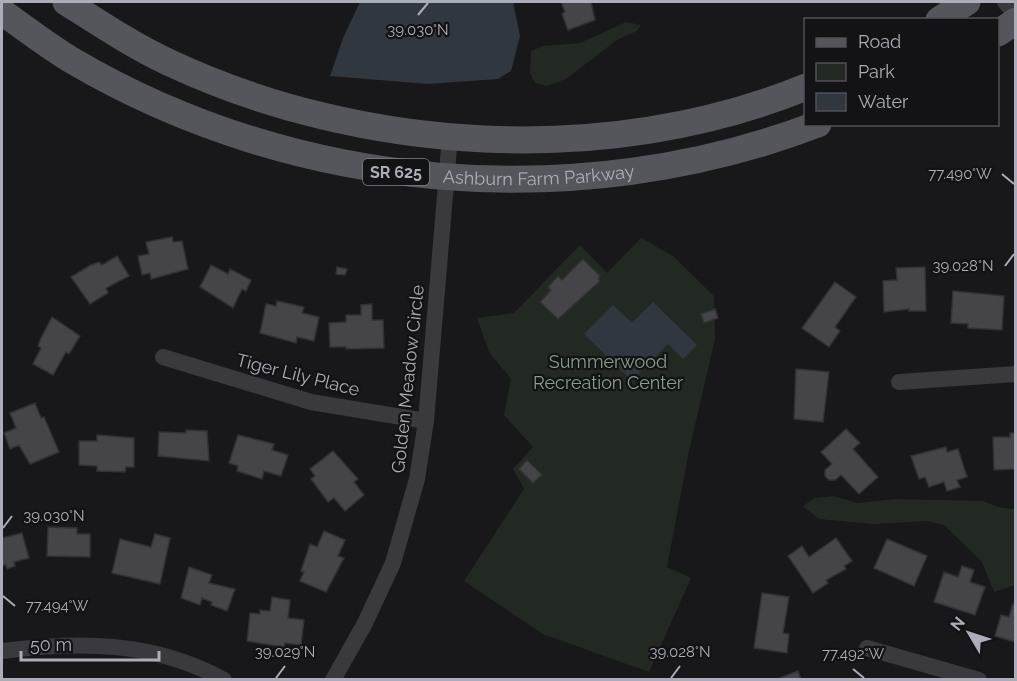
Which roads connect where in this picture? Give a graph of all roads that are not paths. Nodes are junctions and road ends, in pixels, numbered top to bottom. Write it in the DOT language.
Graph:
graph roads {
  1 [pos="66,2"];
  2 [pos="967,2"];
  3 [pos="1005,2"];
  4 [pos="2,12"];
  5 [pos="1016,15"];
  6 [pos="942,18"];
  7 [pos="1016,21"];
  8 [pos="999,32"];
  9 [pos="804,88"];
  10 [pos="812,126"];
  11 [pos="450,136"];
  12 [pos="447,178"];
  13 [pos="163,357"];
  14 [pos="1016,375"];
  15 [pos="899,382"];
  16 [pos="426,421"];
  17 [pos="867,648"];
  18 [pos="2,651"];
  19 [pos="224,680"];
  20 [pos="333,680"];
  21 [pos="979,680"];
  1 -- 11 [label="main road, Ashburn Farm Parkway / SR 625"];
  2 -- 6 [label="main road"];
  3 -- 5 [label="street"];
  4 -- 12 [label="main road, Ashburn Farm Parkway / SR 625"];
  7 -- 8 [label="main road"];
  9 -- 11 [label="main road, Ashburn Farm Parkway / SR 625"];
  10 -- 12 [label="main road, Ashburn Farm Parkway / SR 625"];
  11 -- 12 [label="street, Golden Meadow Circle"];
  12 -- 16 [label="street, Golden Meadow Circle"];
  13 -- 16 [label="street, Tiger Lily Place"];
  14 -- 15 [label="street"];
  16 -- 20 [label="street, Golden Meadow Circle"];
  17 -- 21 [label="street"];
  18 -- 19 [label="street"];
}
